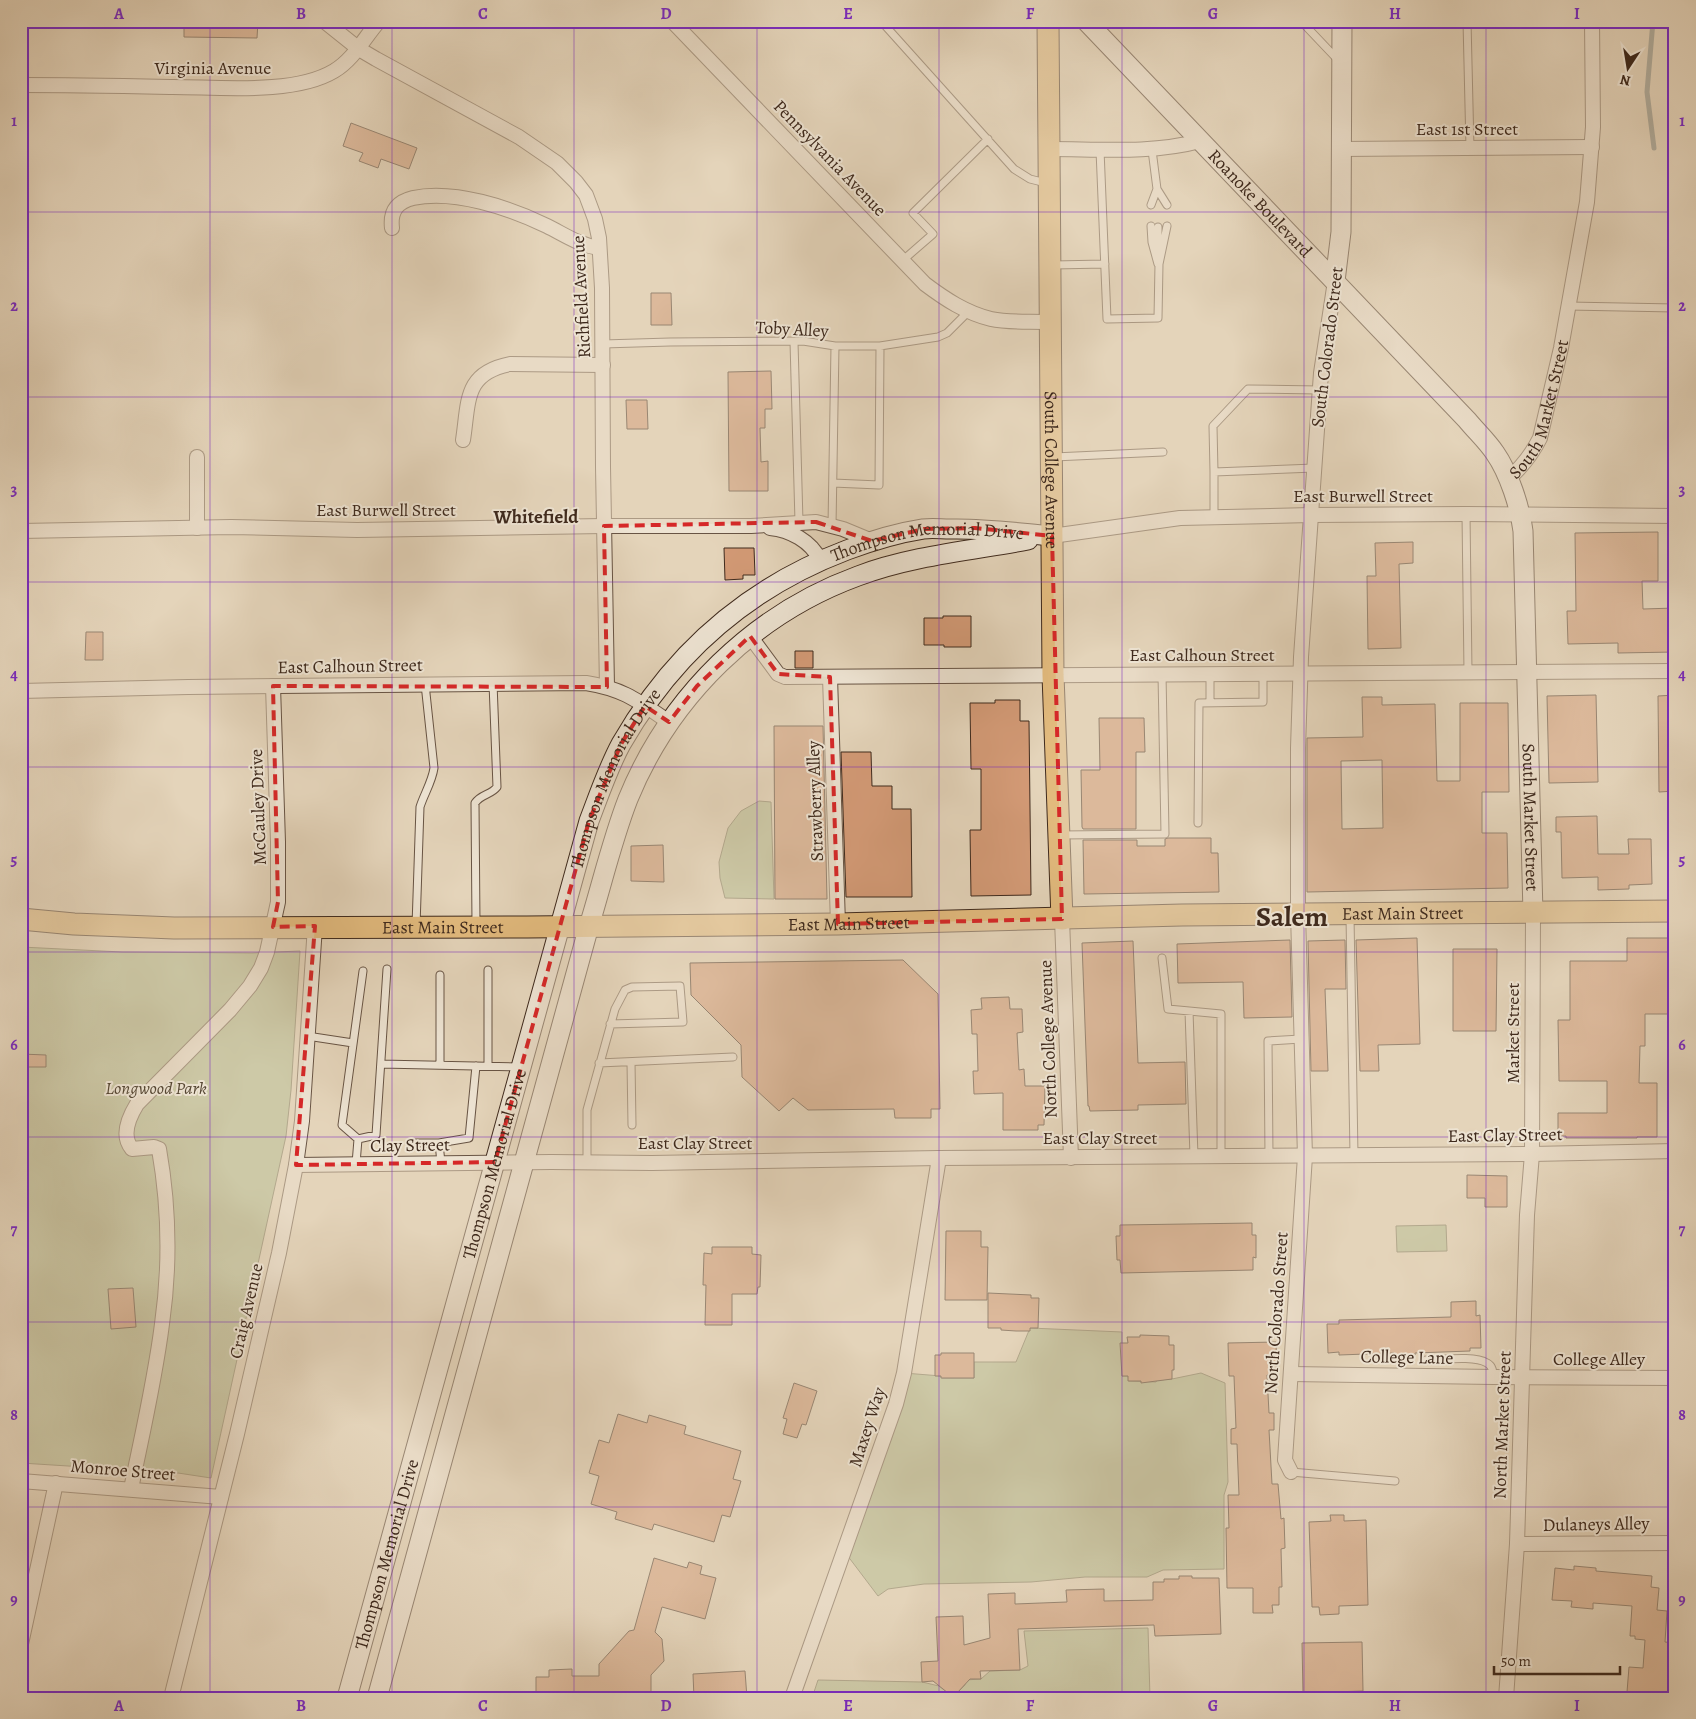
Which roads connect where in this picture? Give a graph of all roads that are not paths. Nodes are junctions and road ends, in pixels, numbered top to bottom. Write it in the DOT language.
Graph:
graph roads {
  1 [pos="324,21"];
  2 [pos="379,21"];
  3 [pos="672,21"];
  4 [pos="881,21"];
  5 [pos="1048,21"];
  6 [pos="1086,21"];
  7 [pos="1301,21"];
  8 [pos="1342,21"];
  9 [pos="1467,21"];
  10 [pos="1592,21"];
  11 [pos="359,49"];
  12 [pos="1342,64"];
  13 [pos="21,85"];
  14 [pos="988,139"];
  15 [pos="1200,141"];
  16 [pos="1592,147"];
  17 [pos="1470,148"];
  18 [pos="1049,149"];
  19 [pos="1100,149"];
  20 [pos="1341,149"];
  21 [pos="1152,150"];
  22 [pos="1049,184"];
  23 [pos="1157,189"];
  24 [pos="1154,205"];
  25 [pos="1167,205"];
  26 [pos="1154,226"];
  27 [pos="1167,226"];
  28 [pos="392,228"];
  29 [pos="599,248"];
  30 [pos="902,261"];
  31 [pos="1105,264"];
  32 [pos="1158,264"];
  33 [pos="1049,265"];
  34 [pos="1335,281"];
  35 [pos="1568,306"];
  36 [pos="1675,308"];
  37 [pos="968,311"];
  38 [pos="1049,322"];
  39 [pos="794,342"];
  40 [pos="603,344"];
  41 [pos="835,346"];
  42 [pos="880,346"];
  43 [pos="603,365"];
  44 [pos="1320,390"];
  45 [pos="463,440"];
  46 [pos="1163,452"];
  47 [pos="1051,457"];
  48 [pos="197,458"];
  49 [pos="1314,468"];
  50 [pos="1214,472"];
  51 [pos="1508,479"];
  52 [pos="833,483"];
  53 [pos="1466,514"];
  54 [pos="1521,514"];
  55 [pos="1311,515"];
  56 [pos="1675,516"];
  57 [pos="1214,518"];
  58 [pos="799,522"];
  59 [pos="604,526"];
  60 [pos="751,526"];
  61 [pos="832,526"];
  62 [pos="197,528"];
  63 [pos="21,531"];
  64 [pos="1052,536"];
  65 [pos="872,541"];
  66 [pos="820,560"];
  67 [pos="750,636"];
  68 [pos="1675,670"];
  69 [pos="1527,671"];
  70 [pos="1468,672"];
  71 [pos="1301,673"];
  72 [pos="1162,674"];
  73 [pos="1263,674"];
  74 [pos="1053,675"];
  75 [pos="1210,675"];
  76 [pos="830,677"];
  77 [pos="493,683"];
  78 [pos="425,684"];
  79 [pos="273,686"];
  80 [pos="607,687"];
  81 [pos="21,691"];
  82 [pos="1210,703"];
  83 [pos="646,706"];
  84 [pos="669,722"];
  85 [pos="1198,823"];
  86 [pos="1059,835"];
  87 [pos="1675,912"];
  88 [pos="1533,913"];
  89 [pos="1298,914"];
  90 [pos="1350,914"];
  91 [pos="21,919"];
  92 [pos="1062,919"];
  93 [pos="838,924"];
  94 [pos="273,926"];
  95 [pos="315,926"];
  96 [pos="560,926"];
  97 [pos="589,926"];
  98 [pos="416,927"];
  99 [pos="476,927"];
  100 [pos="1162,958"];
  101 [pos="387,969"];
  102 [pos="488,970"];
  103 [pos="363,971"];
  104 [pos="440,975"];
  105 [pos="1189,1011"];
  106 [pos="610,1024"];
  107 [pos="307,1036"];
  108 [pos="1301,1039"];
  109 [pos="353,1043"];
  110 [pos="733,1057"];
  111 [pos="631,1062"];
  112 [pos="599,1063"];
  113 [pos="380,1064"];
  114 [pos="440,1065"];
  115 [pos="476,1066"];
  116 [pos="488,1066"];
  117 [pos="521,1067"];
  118 [pos="632,1125"];
  119 [pos="358,1139"];
  120 [pos="411,1143"];
  121 [pos="439,1143"];
  122 [pos="1675,1152"];
  123 [pos="1532,1154"];
  124 [pos="1354,1155"];
  125 [pos="1194,1156"];
  126 [pos="1222,1156"];
  127 [pos="1269,1156"];
  128 [pos="1305,1156"];
  129 [pos="939,1158"];
  130 [pos="1072,1158"];
  131 [pos="495,1162"];
  132 [pos="525,1162"];
  133 [pos="587,1162"];
  134 [pos="441,1163"];
  135 [pos="356,1164"];
  136 [pos="296,1165"];
  137 [pos="1426,1360"];
  138 [pos="1291,1374"];
  139 [pos="1493,1378"];
  140 [pos="1523,1378"];
  141 [pos="1675,1378"];
  142 [pos="1291,1472"];
  143 [pos="21,1481"];
  144 [pos="1396,1481"];
  145 [pos="56,1483"];
  146 [pos="131,1489"];
  147 [pos="221,1497"];
  148 [pos="1675,1543"];
  149 [pos="1517,1544"];
  150 [pos="21,1644"];
  151 [pos="171,1698"];
  152 [pos="347,1698"];
  153 [pos="377,1698"];
  154 [pos="792,1698"];
  155 [pos="1506,1698"];
  1 -- 11 [label="street, Richfield Avenue"];
  2 -- 11 [label="street, Virginia Avenue"];
  3 -- 30 [label="street, Pennsylvania Avenue"];
  4 -- 14 [label="lane"];
  5 -- 18 [label="main road, South College Avenue"];
  6 -- 15 [label="main road, Roanoke Boulevard"];
  7 -- 12 [label="lane"];
  8 -- 12 [label="main road, South Colorado Street"];
  9 -- 17 [label="lane"];
  10 -- 16 [label="street, South Market Street"];
  11 -- 13 [label="street, Virginia Avenue"];
  11 -- 29 [label="street, Richfield Avenue"];
  12 -- 20 [label="main road, South Colorado Street"];
  14 -- 22 [label="lane"];
  14 -- 30 [label="lane"];
  15 -- 21 [label="street"];
  15 -- 34 [label="main road, Roanoke Boulevard"];
  16 -- 17 [label="street, East 1st Street"];
  16 -- 35 [label="street, South Market Street"];
  17 -- 20 [label="street, East 1st Street"];
  18 -- 19 [label="street"];
  18 -- 22 [label="main road, South College Avenue"];
  19 -- 21 [label="street"];
  19 -- 31 [label="lane"];
  20 -- 34 [label="main road, South Colorado Street"];
  21 -- 23 [label="lane"];
  22 -- 33 [label="main road, South College Avenue"];
  23 -- 24 [label="lane"];
  23 -- 25 [label="lane"];
  26 -- 32 [label="lane"];
  27 -- 32 [label="lane"];
  28 -- 29 [label="street"];
  29 -- 40 [label="street, Richfield Avenue"];
  30 -- 37 [label="street, Pennsylvania Avenue"];
  31 -- 32 [label="lane"];
  31 -- 33 [label="lane"];
  33 -- 38 [label="main road, South College Avenue"];
  34 -- 44 [label="street, South Colorado Street"];
  34 -- 51 [label="main road, Roanoke Boulevard"];
  35 -- 36 [label="lane"];
  35 -- 51 [label="street, South Market Street"];
  37 -- 38 [label="street, Pennsylvania Avenue"];
  37 -- 42 [label="lane, Toby Alley"];
  38 -- 47 [label="main road, South College Avenue"];
  39 -- 40 [label="lane, Toby Alley"];
  39 -- 41 [label="lane, Toby Alley"];
  39 -- 58 [label="lane"];
  40 -- 43 [label="street, Richfield Avenue"];
  41 -- 42 [label="lane, Toby Alley"];
  41 -- 52 [label="lane"];
  42 -- 52 [label="lane"];
  43 -- 45 [label="street"];
  43 -- 59 [label="street, Richfield Avenue"];
  44 -- 49 [label="street, South Colorado Street"];
  44 -- 50 [label="lane"];
  46 -- 47 [label="lane"];
  47 -- 64 [label="main road, South College Avenue"];
  48 -- 62 [label="street"];
  49 -- 50 [label="lane"];
  49 -- 55 [label="street, South Colorado Street"];
  50 -- 57 [label="lane"];
  51 -- 54 [label="main road, South Market Street"];
  52 -- 61 [label="lane"];
  53 -- 54 [label="street, East Burwell Street"];
  53 -- 55 [label="street, East Burwell Street"];
  53 -- 70 [label="lane"];
  54 -- 56 [label="street, East Burwell Street"];
  54 -- 69 [label="main road, South Market Street"];
  55 -- 57 [label="street, East Burwell Street"];
  55 -- 71 [label="street, South Colorado Street"];
  57 -- 64 [label="street, East Burwell Street"];
  58 -- 60 [label="street, East Burwell Street"];
  58 -- 61 [label="street, East Burwell Street"];
  59 -- 60 [label="street, East Burwell Street"];
  59 -- 62 [label="street, East Burwell Street"];
  59 -- 80 [label="street, Richfield Avenue"];
  60 -- 66 [label="street, East Burwell Street"];
  61 -- 65 [label="street, East Burwell Street"];
  62 -- 63 [label="street, East Burwell Street"];
  64 -- 65 [label="main road, Thompson Memorial Drive"];
  64 -- 67 [label="main road, Thompson Memorial Drive"];
  64 -- 74 [label="main road, South College Avenue"];
  65 -- 66 [label="main road, Thompson Memorial Drive"];
  66 -- 83 [label="main road, Thompson Memorial Drive"];
  67 -- 76 [label="street, East Calhoun Street"];
  67 -- 84 [label="main road, Thompson Memorial Drive"];
  68 -- 69 [label="street, East Calhoun Street"];
  69 -- 70 [label="street, East Calhoun Street"];
  69 -- 88 [label="main road, South Market Street"];
  70 -- 71 [label="street, East Calhoun Street"];
  71 -- 73 [label="street, East Calhoun Street"];
  71 -- 89 [label="street, South Colorado Street"];
  72 -- 74 [label="street, East Calhoun Street"];
  72 -- 75 [label="street, East Calhoun Street"];
  72 -- 86 [label="lane"];
  73 -- 75 [label="street, East Calhoun Street"];
  73 -- 82 [label="lane"];
  74 -- 76 [label="street, East Calhoun Street"];
  74 -- 86 [label="main road, South College Avenue"];
  75 -- 82 [label="lane"];
  76 -- 93 [label="street, Strawberry Alley"];
  77 -- 78 [label="street, East Calhoun Street"];
  77 -- 80 [label="street, East Calhoun Street"];
  77 -- 99 [label="lane"];
  78 -- 79 [label="street, East Calhoun Street"];
  78 -- 98 [label="lane"];
  79 -- 81 [label="street, East Calhoun Street"];
  79 -- 94 [label="street, McCauley Drive"];
  80 -- 83 [label="street, East Calhoun Street"];
  82 -- 85 [label="lane"];
  83 -- 84 [label="street, East Calhoun Street"];
  83 -- 96 [label="main road, Thompson Memorial Drive"];
  84 -- 97 [label="main road, Thompson Memorial Drive"];
  86 -- 92 [label="main road, South College Avenue"];
  87 -- 88 [label="main road, East Main Street"];
  88 -- 90 [label="main road, East Main Street"];
  88 -- 123 [label="street, Market Street"];
  89 -- 90 [label="main road, East Main Street"];
  89 -- 92 [label="main road, East Main Street"];
  89 -- 108 [label="street, North Colorado Street"];
  90 -- 124 [label="lane"];
  91 -- 94 [label="main road, East Main Street"];
  92 -- 93 [label="main road, East Main Street"];
  92 -- 130 [label="street, North College Avenue"];
  93 -- 97 [label="main road, East Main Street"];
  94 -- 95 [label="main road, East Main Street"];
  94 -- 146 [label="street, McCauley Drive"];
  95 -- 98 [label="main road, East Main Street"];
  95 -- 107 [label="street, Craig Avenue"];
  96 -- 97 [label="main road, East Main Street"];
  96 -- 99 [label="main road, East Main Street"];
  96 -- 117 [label="main road, Thompson Memorial Drive"];
  97 -- 132 [label="main road, Thompson Memorial Drive"];
  98 -- 99 [label="main road, East Main Street"];
  100 -- 105 [label="lane"];
  101 -- 113 [label="lane"];
  102 -- 116 [label="lane"];
  103 -- 109 [label="lane"];
  104 -- 114 [label="lane"];
  105 -- 125 [label="lane"];
  105 -- 126 [label="lane"];
  106 -- 106 [label="lane"];
  106 -- 112 [label="lane"];
  107 -- 109 [label="lane"];
  107 -- 136 [label="street, Craig Avenue"];
  108 -- 127 [label="lane"];
  108 -- 128 [label="street, North Colorado Street"];
  109 -- 119 [label="lane"];
  110 -- 111 [label="lane"];
  111 -- 112 [label="lane"];
  111 -- 118 [label="lane"];
  112 -- 133 [label="lane"];
  113 -- 114 [label="lane"];
  113 -- 119 [label="lane"];
  114 -- 115 [label="lane"];
  115 -- 116 [label="lane"];
  115 -- 121 [label="lane"];
  116 -- 117 [label="lane"];
  117 -- 131 [label="main road, Thompson Memorial Drive"];
  119 -- 135 [label="lane"];
  120 -- 121 [label="lane"];
  121 -- 134 [label="lane"];
  122 -- 123 [label="street, East Clay Street"];
  123 -- 124 [label="street, East Clay Street"];
  123 -- 140 [label="street, North Market Street"];
  124 -- 128 [label="street, East Clay Street"];
  125 -- 126 [label="street, East Clay Street"];
  125 -- 130 [label="street, East Clay Street"];
  126 -- 127 [label="street, East Clay Street"];
  127 -- 128 [label="street, East Clay Street"];
  128 -- 138 [label="street, North Colorado Street"];
  129 -- 130 [label="street, East Clay Street"];
  129 -- 133 [label="street, East Clay Street"];
  129 -- 154 [label="street, Maxey Way"];
  131 -- 132 [label="street, Clay Street"];
  131 -- 134 [label="street, Clay Street"];
  131 -- 152 [label="main road, Thompson Memorial Drive"];
  132 -- 133 [label="street, East Clay Street"];
  132 -- 153 [label="main road, Thompson Memorial Drive"];
  134 -- 135 [label="street, Clay Street"];
  135 -- 136 [label="street, Clay Street"];
  136 -- 147 [label="street, Craig Avenue"];
  137 -- 139 [label="lane"];
  138 -- 139 [label="street, College Lane"];
  138 -- 142 [label="street, North Colorado Street"];
  139 -- 140 [label="street, College Lane"];
  140 -- 141 [label="street, College Alley"];
  140 -- 149 [label="street, North Market Street"];
  142 -- 144 [label="lane"];
  143 -- 145 [label="street, Monroe Street"];
  145 -- 146 [label="street, Monroe Street"];
  145 -- 150 [label="street"];
  146 -- 147 [label="street, Monroe Street"];
  147 -- 151 [label="street, Craig Avenue"];
  148 -- 149 [label="street, Dulaneys Alley"];
  149 -- 155 [label="street, North Market Street"];
}
